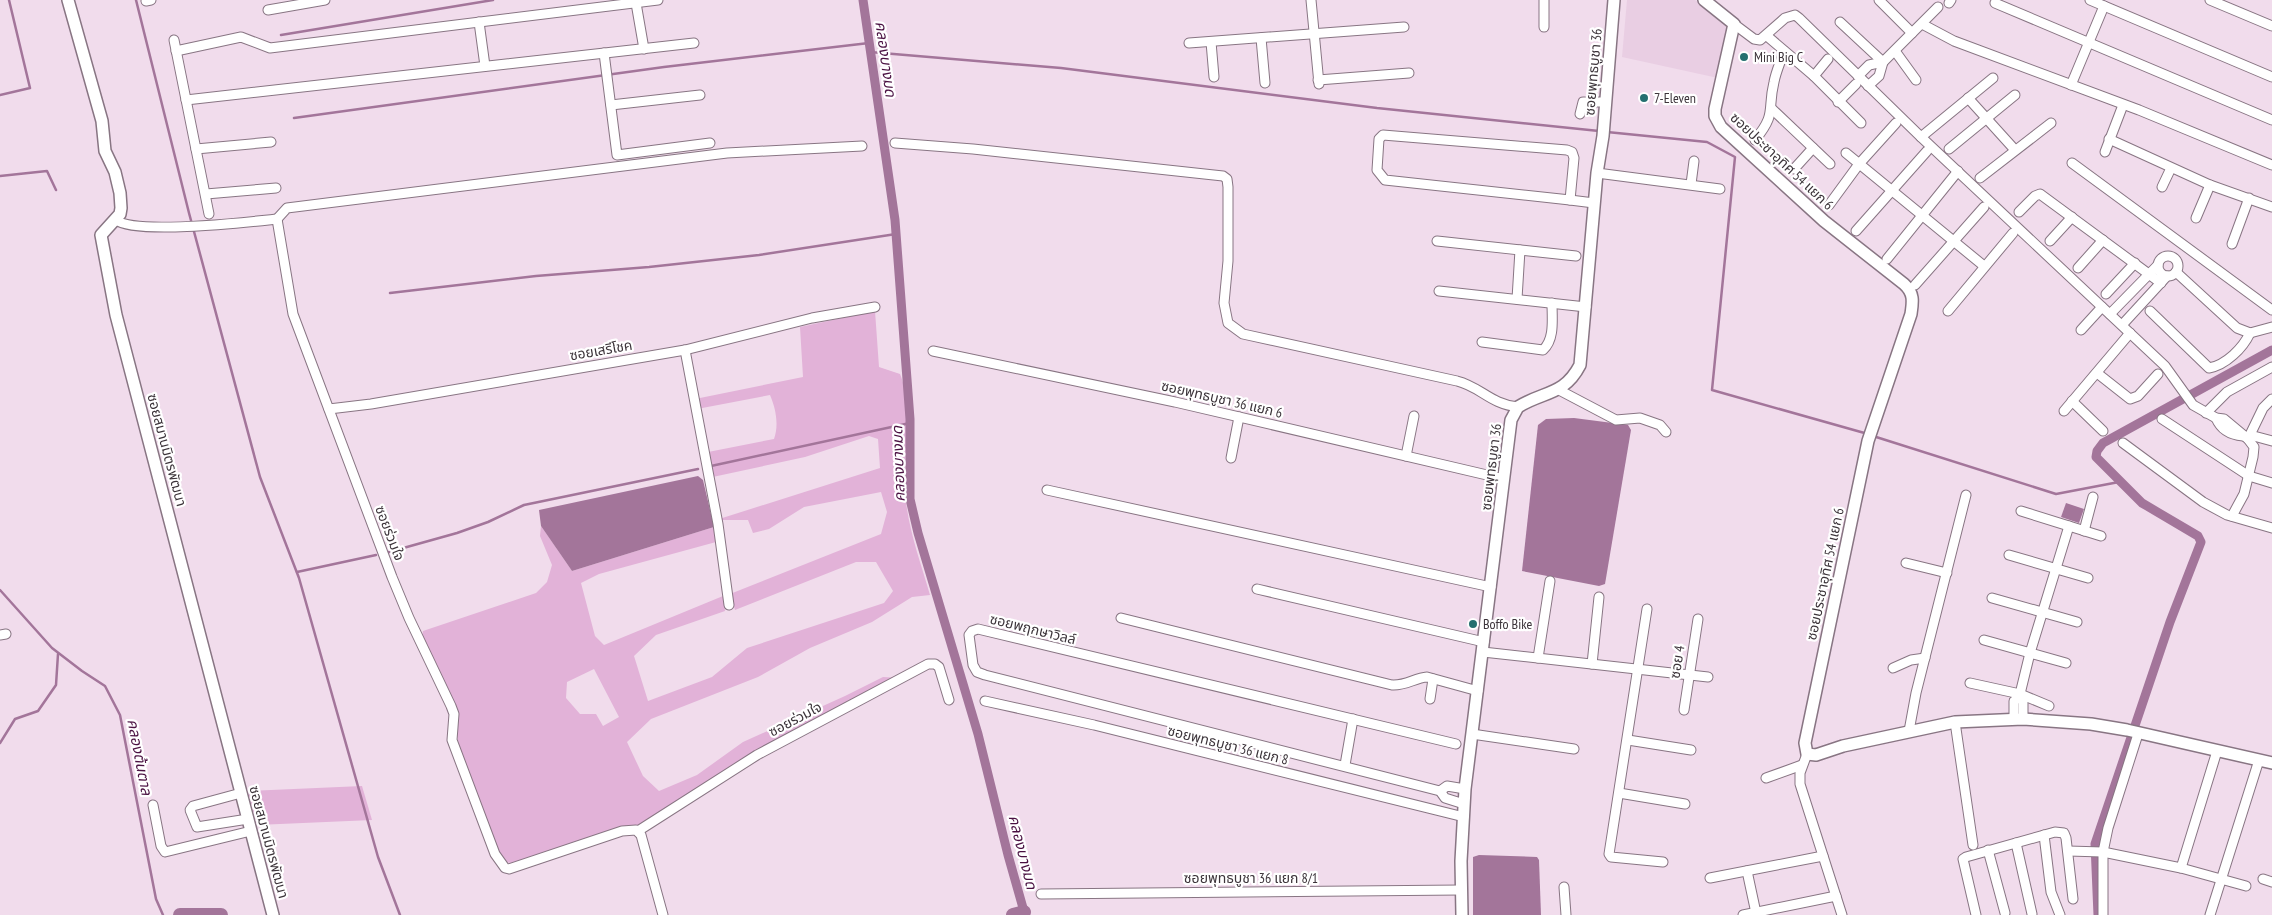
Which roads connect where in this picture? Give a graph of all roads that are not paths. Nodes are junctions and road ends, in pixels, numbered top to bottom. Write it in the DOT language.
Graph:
graph roads {
  1 [pos="68,0"];
  2 [pos="326,0"];
  3 [pos="658,0"];
  4 [pos="1311,0"];
  5 [pos="1544,0"];
  6 [pos="1614,0"];
  7 [pos="1704,0"];
  8 [pos="2090,0"];
  9 [pos="2210,0"];
  10 [pos="1885,2"];
  11 [pos="636,3"];
  12 [pos="1995,3"];
  13 [pos="2104,6"];
  14 [pos="1938,7"];
  15 [pos="268,10"];
  16 [pos="479,22"];
  17 [pos="1840,22"];
  18 [pos="1734,24"];
  19 [pos="1922,24"];
  20 [pos="2272,26"];
  21 [pos="1404,27"];
  22 [pos="1544,27"];
  23 [pos="1912,33"];
  24 [pos="1314,34"];
  25 [pos="1767,36"];
  26 [pos="1261,38"];
  27 [pos="174,40"];
  28 [pos="1211,42"];
  29 [pos="694,43"];
  30 [pos="1189,43"];
  31 [pos="2088,43"];
  32 [pos="644,49"];
  33 [pos="176,51"];
  34 [pos="1784,51"];
  35 [pos="1895,51"];
  36 [pos="604,53"];
  37 [pos="1828,59"];
  38 [pos="1883,62"];
  39 [pos="485,66"];
  40 [pos="1408,73"];
  41 [pos="1814,76"];
  42 [pos="2272,76"];
  43 [pos="1214,77"];
  44 [pos="1993,78"];
  45 [pos="1857,80"];
  46 [pos="1916,80"];
  47 [pos="1265,82"];
  48 [pos="2070,85"];
  49 [pos="1868,86"];
  50 [pos="700,94"];
  51 [pos="2015,95"];
  52 [pos="1968,98"];
  53 [pos="186,100"];
  54 [pos="1604,102"];
  55 [pos="1838,102"];
  56 [pos="611,105"];
  57 [pos="2123,105"];
  58 [pos="1772,109"];
  59 [pos="1580,114"];
  60 [pos="1987,117"];
  61 [pos="2272,120"];
  62 [pos="1861,123"];
  63 [pos="1896,123"];
  64 [pos="2051,123"];
  65 [pos="1921,137"];
  66 [pos="1755,140"];
  67 [pos="2109,140"];
  68 [pos="271,142"];
  69 [pos="710,143"];
  70 [pos="895,143"];
  71 [pos="862,146"];
  72 [pos="1813,148"];
  73 [pos="196,149"];
  74 [pos="1949,149"];
  75 [pos="2015,150"];
  76 [pos="1927,151"];
  77 [pos="1846,152"];
  78 [pos="2105,152"];
  79 [pos="1694,161"];
  80 [pos="2072,163"];
  81 [pos="1830,164"];
  82 [pos="1859,164"];
  83 [pos="2272,165"];
  84 [pos="2171,168"];
  85 [pos="1794,169"];
  86 [pos="1958,171"];
  87 [pos="1597,173"];
  88 [pos="1980,178"];
  89 [pos="1691,184"];
  90 [pos="2210,185"];
  91 [pos="276,188"];
  92 [pos="1720,188"];
  93 [pos="2162,188"];
  94 [pos="1891,190"];
  95 [pos="206,194"];
  96 [pos="2249,198"];
  97 [pos="1570,200"];
  98 [pos="1594,203"];
  99 [pos="1829,204"];
  100 [pos="2272,206"];
  101 [pos="1984,207"];
  102 [pos="2019,212"];
  103 [pos="1922,215"];
  104 [pos="2072,217"];
  105 [pos="2196,218"];
  106 [pos="209,219"];
  107 [pos="277,219"];
  108 [pos="116,220"];
  109 [pos="1856,231"];
  110 [pos="2013,233"];
  111 [pos="2103,240"];
  112 [pos="1437,241"];
  113 [pos="1953,241"];
  114 [pos="2050,241"];
  115 [pos="2182,243"];
  116 [pos="2232,244"];
  117 [pos="1520,250"];
  118 [pos="1576,256"];
  119 [pos="2171,256"];
  120 [pos="1887,259"];
  121 [pos="2134,263"];
  122 [pos="2158,265"];
  123 [pos="1984,266"];
  124 [pos="2078,268"];
  125 [pos="2148,274"];
  126 [pos="2168,277"];
  127 [pos="1915,285"];
  128 [pos="1439,290"];
  129 [pos="2106,294"];
  130 [pos="1517,299"];
  131 [pos="1552,303"];
  132 [pos="1586,306"];
  133 [pos="876,307"];
  134 [pos="2102,307"];
  135 [pos="2272,310"];
  136 [pos="1948,311"];
  137 [pos="2150,311"];
  138 [pos="2110,314"];
  139 [pos="2122,325"];
  140 [pos="2272,327"];
  141 [pos="2081,330"];
  142 [pos="2130,333"];
  143 [pos="2250,333"];
  144 [pos="1482,342"];
  145 [pos="684,350"];
  146 [pos="933,351"];
  147 [pos="2272,366"];
  148 [pos="2096,373"];
  149 [pos="2158,374"];
  150 [pos="1559,390"];
  151 [pos="2272,399"];
  152 [pos="2072,401"];
  153 [pos="1518,407"];
  154 [pos="329,408"];
  155 [pos="2064,411"];
  156 [pos="2206,413"];
  157 [pos="1414,416"];
  158 [pos="1239,417"];
  159 [pos="2162,419"];
  160 [pos="2103,431"];
  161 [pos="1666,432"];
  162 [pos="2247,436"];
  163 [pos="2272,441"];
  164 [pos="2123,443"];
  165 [pos="1406,456"];
  166 [pos="1231,458"];
  167 [pos="2249,476"];
  168 [pos="1504,479"];
  169 [pos="2272,483"];
  170 [pos="1047,490"];
  171 [pos="1966,495"];
  172 [pos="2093,498"];
  173 [pos="2021,511"];
  174 [pos="2232,516"];
  175 [pos="2069,526"];
  176 [pos="2272,528"];
  177 [pos="2084,530"];
  178 [pos="2101,536"];
  179 [pos="2009,556"];
  180 [pos="1906,563"];
  181 [pos="2055,569"];
  182 [pos="1947,573"];
  183 [pos="2088,578"];
  184 [pos="1550,581"];
  185 [pos="1491,587"];
  186 [pos="1257,589"];
  187 [pos="1598,597"];
  188 [pos="1992,598"];
  189 [pos="729,605"];
  190 [pos="1647,609"];
  191 [pos="2042,612"];
  192 [pos="1121,618"];
  193 [pos="1698,619"];
  194 [pos="2077,622"];
  195 [pos="1984,640"];
  196 [pos="1483,647"];
  197 [pos="2030,653"];
  198 [pos="1538,658"];
  199 [pos="1925,658"];
  200 [pos="2066,663"];
  201 [pos="1592,664"];
  202 [pos="1893,668"];
  203 [pos="1637,669"];
  204 [pos="1688,675"];
  205 [pos="1708,678"];
  206 [pos="1433,679"];
  207 [pos="1970,683"];
  208 [pos="1478,691"];
  209 [pos="2020,696"];
  210 [pos="1430,699"];
  211 [pos="950,700"];
  212 [pos="985,701"];
  213 [pos="2049,706"];
  214 [pos="1684,710"];
  215 [pos="1353,719"];
  216 [pos="2019,719"];
  217 [pos="1955,722"];
  218 [pos="1909,731"];
  219 [pos="1472,734"];
  220 [pos="2138,734"];
  221 [pos="1628,740"];
  222 [pos="1456,744"];
  223 [pos="1574,749"];
  224 [pos="1691,750"];
  225 [pos="2217,750"];
  226 [pos="1807,754"];
  227 [pos="2259,760"];
  228 [pos="2272,763"];
  229 [pos="1345,765"];
  230 [pos="1802,766"];
  231 [pos="1766,778"];
  232 [pos="1465,789"];
  233 [pos="1440,791"];
  234 [pos="241,793"];
  235 [pos="1619,793"];
  236 [pos="1464,804"];
  237 [pos="1684,804"];
  238 [pos="153,805"];
  239 [pos="1464,817"];
  240 [pos="248,819"];
  241 [pos="251,831"];
  242 [pos="638,831"];
  243 [pos="2044,835"];
  244 [pos="2016,843"];
  245 [pos="1973,845"];
  246 [pos="1988,850"];
  247 [pos="2068,851"];
  248 [pos="2098,852"];
  249 [pos="1823,856"];
  250 [pos="1663,862"];
  251 [pos="2180,868"];
  252 [pos="1747,871"];
  253 [pos="1710,878"];
  254 [pos="2221,879"];
  255 [pos="2246,886"];
  256 [pos="1564,887"];
  257 [pos="1461,890"];
  258 [pos="1041,894"];
  259 [pos="1836,896"];
  260 [pos="2073,899"];
  261 [pos="1756,913"];
  262 [pos="2005,913"];
  263 [pos="273,914"];
  264 [pos="2032,914"];
  265 [pos="663,915"];
  266 [pos="1462,915"];
  267 [pos="1566,915"];
  268 [pos="1743,915"];
  269 [pos="1842,915"];
  270 [pos="1976,915"];
  271 [pos="2060,915"];
  272 [pos="2103,915"];
  273 [pos="2210,915"];
  1 -- 108 [label="street"];
  2 -- 15 [label="street"];
  3 -- 11 [label="street"];
  4 -- 24 [label="street"];
  5 -- 22 [label="street"];
  6 -- 54 [label="street, ซอยพุทธบูชา 36"];
  7 -- 18 [label="street"];
  8 -- 13 [label="street"];
  9 -- 20 [label="street"];
  10 -- 23 [label="street"];
  11 -- 16 [label="street"];
  11 -- 32 [label="street"];
  12 -- 31 [label="street"];
  13 -- 31 [label="street"];
  13 -- 42 [label="street"];
  14 -- 19 [label="street"];
  16 -- 33 [label="street"];
  16 -- 39 [label="street"];
  17 -- 38 [label="street"];
  18 -- 25 [label="street"];
  18 -- 226 [label="street, ซอยประชาอุทิศ 54 แยก 6"];
  19 -- 23 [label="street"];
  19 -- 48 [label="street"];
  21 -- 24 [label="street"];
  23 -- 35 [label="street"];
  24 -- 26 [label="street"];
  24 -- 40 [label="street"];
  25 -- 34 [label="street"];
  25 -- 45 [label="street"];
  26 -- 28 [label="street"];
  26 -- 47 [label="street"];
  27 -- 33 [label="street"];
  28 -- 30 [label="street"];
  28 -- 43 [label="street"];
  29 -- 32 [label="street"];
  31 -- 48 [label="street"];
  31 -- 61 [label="street"];
  32 -- 36 [label="street"];
  33 -- 53 [label="street"];
  34 -- 41 [label="street"];
  34 -- 58 [label="street"];
  35 -- 38 [label="street"];
  35 -- 46 [label="street"];
  36 -- 39 [label="street"];
  36 -- 56 [label="street"];
  37 -- 41 [label="street"];
  38 -- 45 [label="street"];
  38 -- 49 [label="street"];
  39 -- 53 [label="street"];
  41 -- 55 [label="street"];
  44 -- 52 [label="street"];
  45 -- 49 [label="street"];
  45 -- 55 [label="street"];
  48 -- 57 [label="street"];
  49 -- 65 [label="street"];
  50 -- 56 [label="street"];
  51 -- 60 [label="street"];
  52 -- 60 [label="street"];
  52 -- 65 [label="street"];
  53 -- 73 [label="street"];
  54 -- 59 [label="street"];
  54 -- 87 [label="street, ซอยพุทธบูชา 36"];
  55 -- 62 [label="street"];
  56 -- 69 [label="street"];
  57 -- 67 [label="street"];
  57 -- 83 [label="street"];
  58 -- 66 [label="street"];
  58 -- 72 [label="street"];
  60 -- 74 [label="street"];
  60 -- 75 [label="street"];
  63 -- 82 [label="street"];
  64 -- 75 [label="street"];
  65 -- 86 [label="street"];
  67 -- 78 [label="street"];
  67 -- 84 [label="street"];
  68 -- 73 [label="street"];
  70 -- 153 [label="street"];
  71 -- 107 [label="street"];
  72 -- 81 [label="street"];
  72 -- 85 [label="street"];
  73 -- 95 [label="street"];
  75 -- 88 [label="street"];
  76 -- 94 [label="street"];
  77 -- 82 [label="street"];
  79 -- 89 [label="street"];
  80 -- 115 [label="street"];
  82 -- 94 [label="street"];
  82 -- 99 [label="street"];
  84 -- 90 [label="street"];
  84 -- 93 [label="street"];
  86 -- 103 [label="street"];
  86 -- 134 [label="street"];
  87 -- 89 [label="street"];
  87 -- 98 [label="street, ซอยพุทธบูชา 36"];
  89 -- 92 [label="street"];
  90 -- 96 [label="street"];
  90 -- 105 [label="street"];
  91 -- 95 [label="street"];
  94 -- 103 [label="street"];
  94 -- 109 [label="street"];
  95 -- 106 [label="street"];
  96 -- 100 [label="street"];
  96 -- 116 [label="street"];
  97 -- 97 [label="street"];
  97 -- 98 [label="street"];
  98 -- 132 [label="street, ซอยพุทธบูชา 36"];
  101 -- 113 [label="street"];
  102 -- 104 [label="street"];
  103 -- 113 [label="street"];
  103 -- 120 [label="street"];
  104 -- 111 [label="street"];
  104 -- 114 [label="street"];
  106 -- 107 [label="street"];
  106 -- 108 [label="street"];
  107 -- 154 [label="street, ซอยร่วมใจ"];
  108 -- 234 [label="street, ซอยสมานมิตรพัฒนา"];
  110 -- 123 [label="street"];
  111 -- 121 [label="street"];
  111 -- 124 [label="street"];
  112 -- 117 [label="street"];
  113 -- 123 [label="street"];
  113 -- 127 [label="street"];
  115 -- 119 [label="street"];
  115 -- 135 [label="street"];
  117 -- 118 [label="street"];
  117 -- 130 [label="street"];
  119 -- 122 [label="street"];
  119 -- 126 [label="street"];
  121 -- 125 [label="street"];
  121 -- 129 [label="street"];
  122 -- 125 [label="street"];
  122 -- 126 [label="street"];
  123 -- 136 [label="street"];
  125 -- 126 [label="street"];
  125 -- 138 [label="street"];
  126 -- 139 [label="street"];
  126 -- 143 [label="street"];
  128 -- 130 [label="street"];
  130 -- 131 [label="street"];
  131 -- 132 [label="street"];
  131 -- 144 [label="street"];
  132 -- 150 [label="street, ซอยพุทธบูชา 36"];
  133 -- 145 [label="street, ซอยเสรีโชค"];
  134 -- 138 [label="street"];
  134 -- 141 [label="street"];
  137 -- 143 [label="street"];
  138 -- 139 [label="street"];
  139 -- 142 [label="street"];
  140 -- 143 [label="street"];
  142 -- 148 [label="street"];
  142 -- 156 [label="street"];
  145 -- 154 [label="street, ซอยเสรีโชค"];
  145 -- 189 [label="street"];
  146 -- 158 [label="street, ซอยพุทธบูชา 36 แยก 6"];
  147 -- 156 [label="street"];
  148 -- 149 [label="street"];
  148 -- 152 [label="street"];
  150 -- 153 [label="street, ซอยพุทธบูชา 36"];
  150 -- 161 [label="street"];
  151 -- 162 [label="street"];
  152 -- 155 [label="street"];
  152 -- 160 [label="street"];
  153 -- 168 [label="street, ซอยพุทธบูชา 36"];
  154 -- 242 [label="street, ซอยร่วมใจ"];
  156 -- 162 [label="street"];
  157 -- 165 [label="street"];
  158 -- 165 [label="street, ซอยพุทธบูชา 36 แยก 6"];
  158 -- 166 [label="street"];
  159 -- 167 [label="street"];
  162 -- 163 [label="street"];
  162 -- 167 [label="street"];
  164 -- 174 [label="street"];
  165 -- 168 [label="street, ซอยพุทธบูชา 36 แยก 6"];
  167 -- 169 [label="street"];
  167 -- 174 [label="street"];
  168 -- 185 [label="street, ซอยพุทธบูชา 36"];
  170 -- 185 [label="street"];
  171 -- 182 [label="street"];
  172 -- 177 [label="street"];
  173 -- 175 [label="street"];
  174 -- 176 [label="street"];
  175 -- 177 [label="street"];
  175 -- 181 [label="street"];
  177 -- 178 [label="street"];
  179 -- 181 [label="street"];
  180 -- 182 [label="street"];
  181 -- 183 [label="street"];
  181 -- 191 [label="street"];
  182 -- 199 [label="street"];
  184 -- 198 [label="street"];
  185 -- 196 [label="street, ซอยพุทธบูชา 36"];
  186 -- 196 [label="street"];
  187 -- 201 [label="street"];
  188 -- 191 [label="street"];
  190 -- 203 [label="street"];
  191 -- 194 [label="street"];
  191 -- 197 [label="street"];
  192 -- 206 [label="street"];
  193 -- 204 [label="street, ซอย 4"];
  195 -- 197 [label="street"];
  196 -- 198 [label="street"];
  196 -- 208 [label="street, ซอยพุทธบูชา 36"];
  197 -- 200 [label="street"];
  197 -- 209 [label="street"];
  198 -- 201 [label="street"];
  199 -- 202 [label="street"];
  199 -- 218 [label="street"];
  201 -- 203 [label="street"];
  203 -- 204 [label="street"];
  203 -- 221 [label="street"];
  204 -- 205 [label="street"];
  204 -- 214 [label="street, ซอย 4"];
  206 -- 208 [label="street"];
  206 -- 210 [label="street"];
  207 -- 209 [label="street"];
  208 -- 219 [label="street, ซอยพุทธบูชา 36"];
  209 -- 213 [label="street"];
  209 -- 216 [label="street"];
  211 -- 242 [label="street, ซอยร่วมใจ"];
  212 -- 239 [label="street, ซอยพุทธบูชา 36 แยก 8"];
  215 -- 222 [label="street, ซอยพฤกษาวิลล์"];
  215 -- 229 [label="street"];
  215 -- 229 [label="street, ซอยพฤกษาวิลล์"];
  216 -- 217 [label="street"];
  216 -- 220 [label="street"];
  217 -- 218 [label="street"];
  217 -- 245 [label="street"];
  218 -- 226 [label="street"];
  219 -- 223 [label="street"];
  219 -- 232 [label="street, ซอยพุทธบูชา 36"];
  220 -- 225 [label="street"];
  220 -- 248 [label="street"];
  221 -- 224 [label="street"];
  221 -- 235 [label="street"];
  225 -- 227 [label="street"];
  225 -- 251 [label="street"];
  226 -- 230 [label="street"];
  227 -- 228 [label="street"];
  227 -- 254 [label="street"];
  229 -- 233 [label="street, ซอยพฤกษาวิลล์"];
  230 -- 231 [label="street"];
  230 -- 249 [label="street"];
  232 -- 233 [label="street, ซอยพฤกษาวิลล์"];
  232 -- 236 [label="street, ซอยพุทธบูชา 36"];
  233 -- 236 [label="street, ซอยพฤกษาวิลล์"];
  234 -- 240 [label="street, ซอยสมานมิตรพัฒนา"];
  234 -- 240 [label="street"];
  235 -- 237 [label="street"];
  235 -- 250 [label="street"];
  236 -- 239 [label="street, ซอยพุทธบูชา 36"];
  238 -- 241 [label="street"];
  239 -- 257 [label="street, ซอยพุทธบูชา 36"];
  240 -- 241 [label="street, ซอยสมานมิตรพัฒนา"];
  241 -- 263 [label="street, ซอยสมานมิตรพัฒนา"];
  242 -- 265 [label="street"];
  243 -- 244 [label="street"];
  243 -- 247 [label="street"];
  243 -- 271 [label="street"];
  244 -- 246 [label="street"];
  244 -- 264 [label="street"];
  246 -- 262 [label="street"];
  246 -- 270 [label="street"];
  247 -- 248 [label="street"];
  247 -- 260 [label="street"];
  248 -- 251 [label="street"];
  248 -- 272 [label="street"];
  249 -- 252 [label="street"];
  249 -- 259 [label="street"];
  251 -- 254 [label="street"];
  252 -- 253 [label="street"];
  252 -- 261 [label="street"];
  254 -- 255 [label="street"];
  254 -- 273 [label="street"];
  256 -- 267 [label="street"];
  257 -- 258 [label="street, ซอยพุทธบูชา 36 แยก 8/1"];
  257 -- 266 [label="street, ซอยพุทธบูชา 36"];
  259 -- 261 [label="street"];
  259 -- 269 [label="street"];
  261 -- 268 [label="street"];
}
